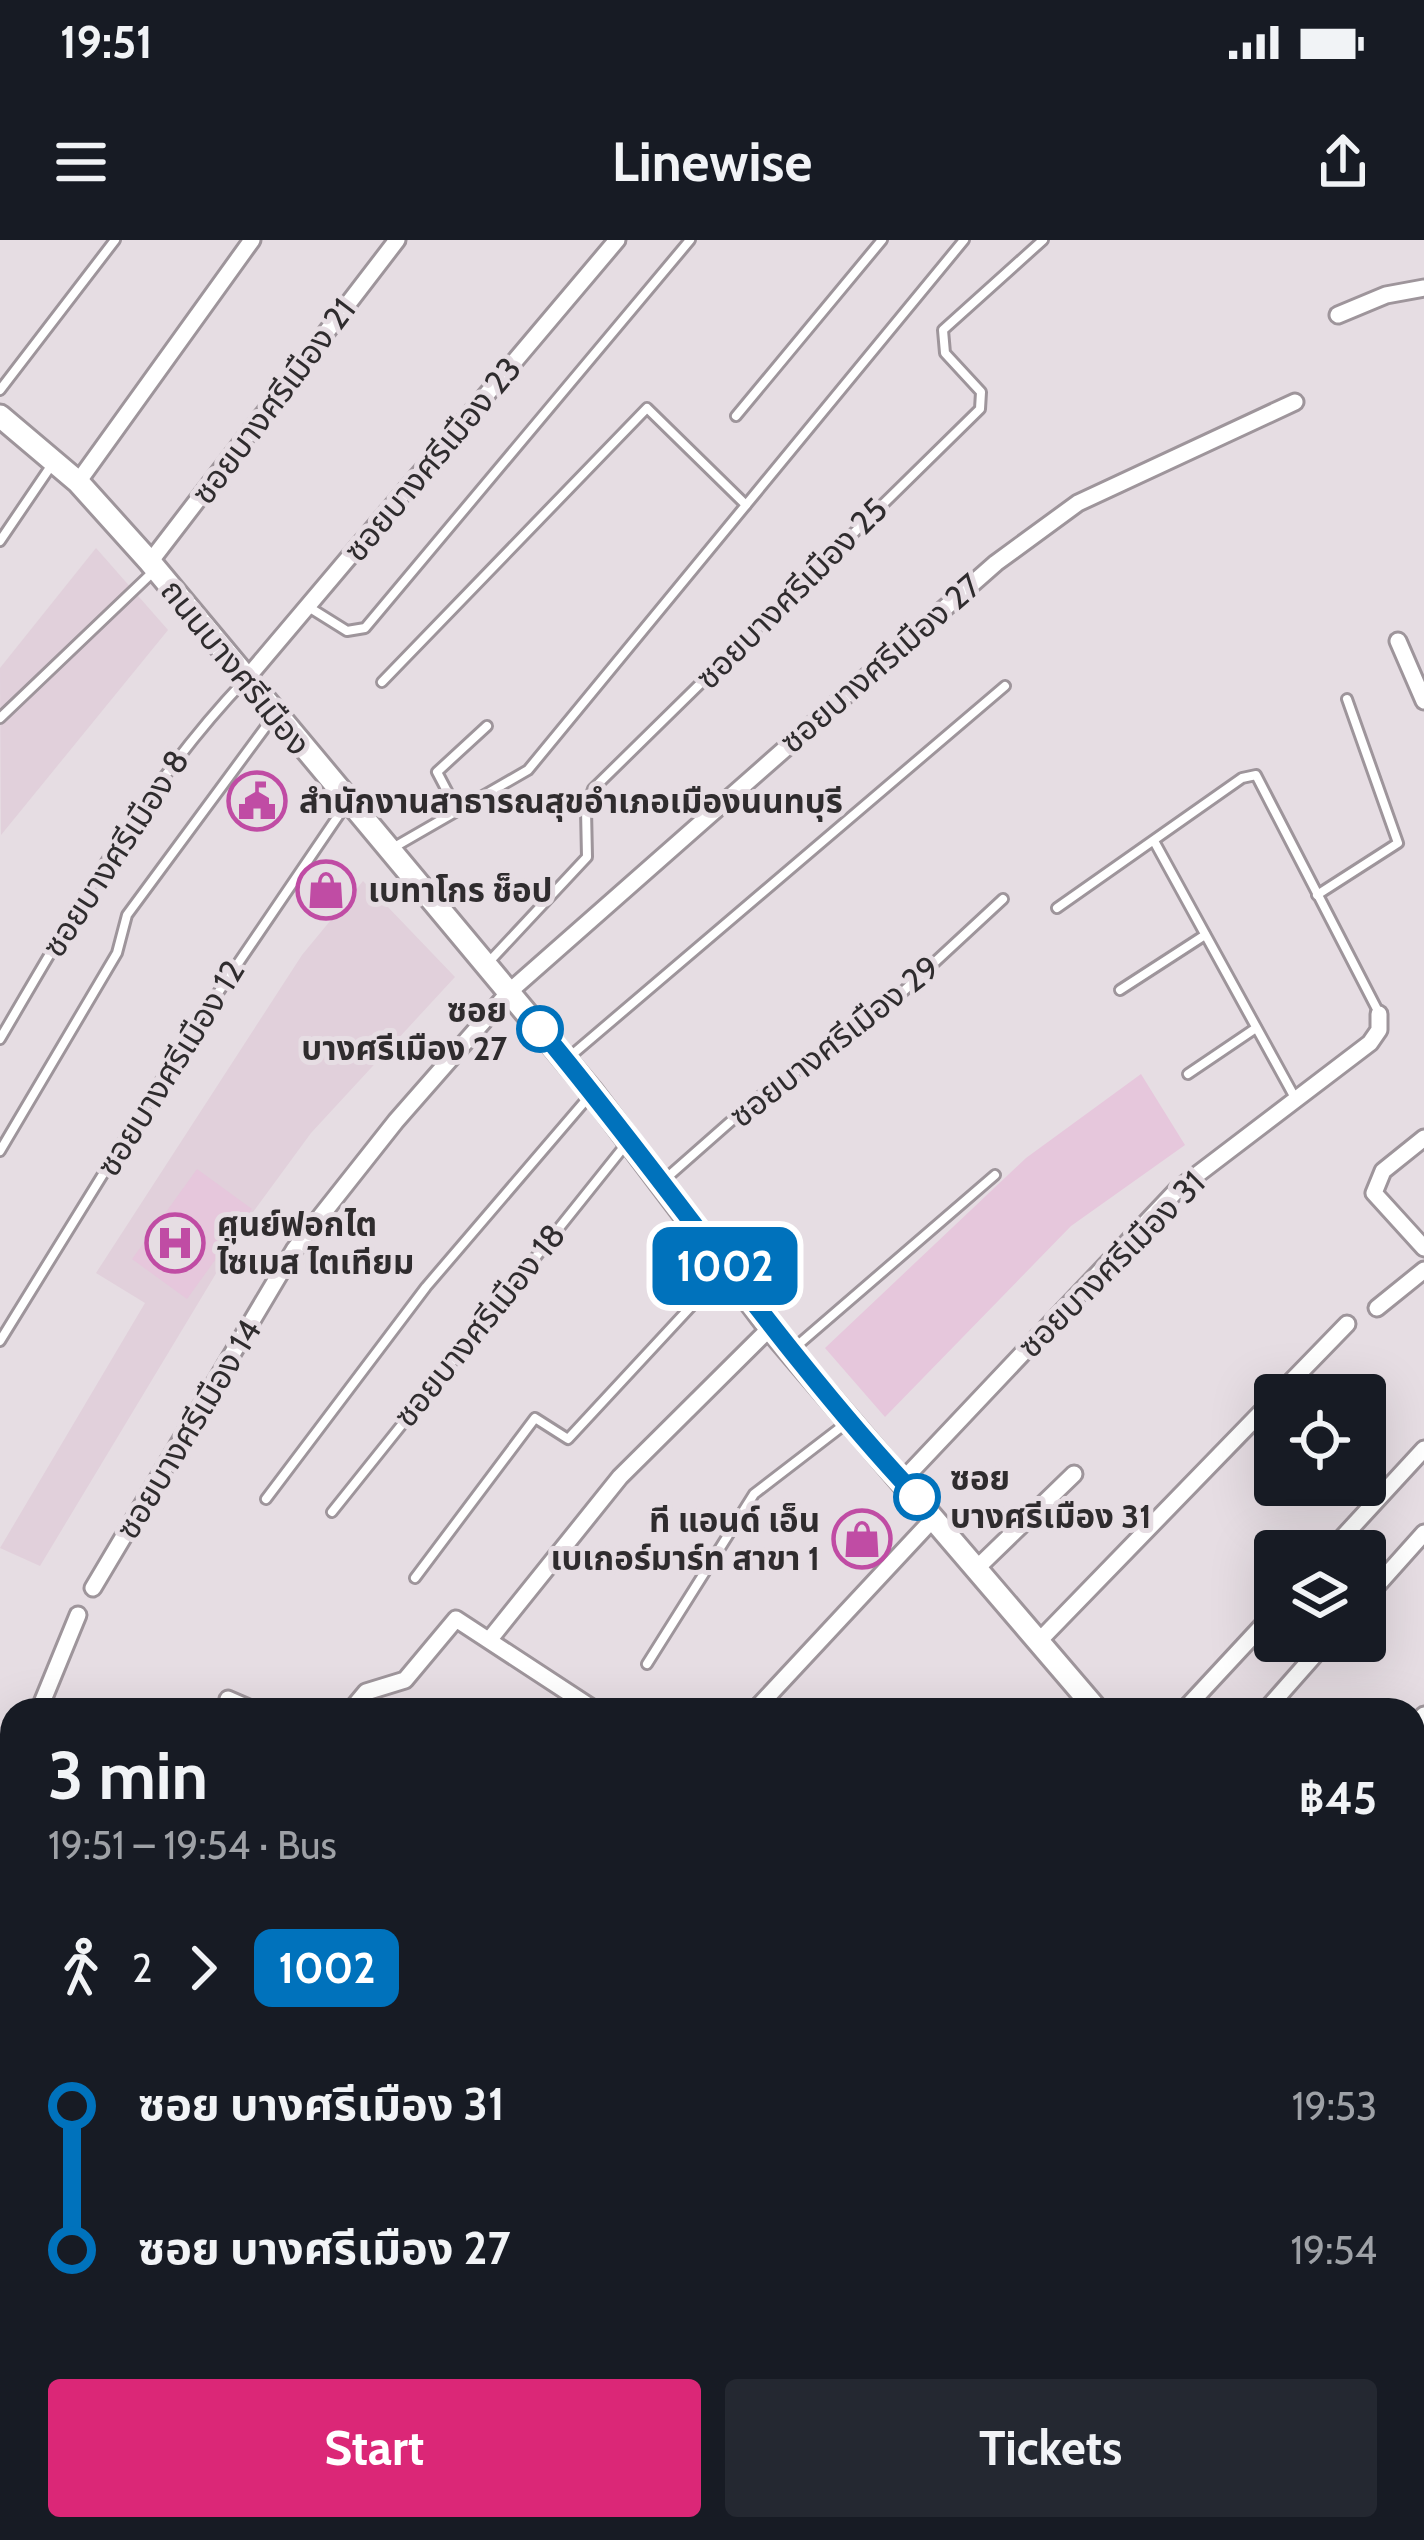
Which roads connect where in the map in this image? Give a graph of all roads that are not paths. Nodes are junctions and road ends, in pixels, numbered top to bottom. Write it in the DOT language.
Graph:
graph roads {
  1 [pos="116,240"];
  2 [pos="252,240"];
  3 [pos="397,240"];
  4 [pos="617,240"];
  5 [pos="690,240"];
  6 [pos="882,240"];
  7 [pos="964,240"];
  8 [pos="1043,240"];
  9 [pos="1424,287"];
  10 [pos="1338,316"];
  11 [pos="0,390"];
  12 [pos="1295,402"];
  13 [pos="0,416"];
  14 [pos="736,416"];
  15 [pos="54,462"];
  16 [pos="78,482"];
  17 [pos="746,505"];
  18 [pos="0,541"];
  19 [pos="153,566"];
  20 [pos="307,607"];
  21 [pos="1398,641"];
  22 [pos="247,679"];
  23 [pos="382,682"];
  24 [pos="1004,686"];
  25 [pos="1347,699"];
  26 [pos="1424,701"];
  27 [pos="274,715"];
  28 [pos="0,718"];
  29 [pos="488,726"];
  30 [pos="348,801"];
  31 [pos="457,809"];
  32 [pos="1154,842"];
  33 [pos="390,850"];
  34 [pos="1316,895"];
  35 [pos="1003,899"];
  36 [pos="1057,908"];
  37 [pos="1204,935"];
  38 [pos="487,964"];
  39 [pos="1120,990"];
  40 [pos="510,991"];
  41 [pos="1379,1014"];
  42 [pos="1256,1028"];
  43 [pos="0,1040"];
  44 [pos="566,1060"];
  45 [pos="1188,1074"];
  46 [pos="592,1092"];
  47 [pos="1294,1096"];
  48 [pos="1424,1138"];
  49 [pos="629,1140"];
  50 [pos="0,1150"];
  51 [pos="995,1175"];
  52 [pos="663,1181"];
  53 [pos="1424,1248"];
  54 [pos="727,1268"];
  55 [pos="1424,1270"];
  56 [pos="1377,1308"];
  57 [pos="1347,1324"];
  58 [pos="770,1328"];
  59 [pos="0,1341"];
  60 [pos="790,1352"];
  61 [pos="1298,1374"];
  62 [pos="1254,1419"];
  63 [pos="850,1420"];
  64 [pos="1424,1449"];
  65 [pos="1075,1474"];
  66 [pos="902,1481"];
  67 [pos="266,1499"];
  68 [pos="332,1512"];
  69 [pos="934,1518"];
  70 [pos="1349,1530"];
  71 [pos="1424,1533"];
  72 [pos="977,1568"];
  73 [pos="1386,1576"];
  74 [pos="415,1578"];
  75 [pos="93,1588"];
  76 [pos="78,1615"];
  77 [pos="1254,1635"];
  78 [pos="490,1639"];
  79 [pos="1039,1641"];
  80 [pos="1309,1662"];
  81 [pos="647,1664"];
  82 [pos="42,1698"];
  83 [pos="361,1698"];
  84 [pos="577,1698"];
  85 [pos="766,1698"];
  86 [pos="1087,1698"];
  87 [pos="1195,1698"];
  88 [pos="1277,1698"];
  1 -- 11 [label="lane"];
  2 -- 16 [label="street"];
  3 -- 19 [label="street, ซอยบางศรีเมือง 21"];
  4 -- 20 [label="street, ซอยบางศรีเมือง 23"];
  5 -- 20 [label="lane"];
  6 -- 14 [label="lane"];
  7 -- 17 [label="lane"];
  8 -- 38 [label="lane, ซอยบางศรีเมือง 25"];
  9 -- 10 [label="street"];
  12 -- 40 [label="street, ซอยบางศรีเมือง 27"];
  13 -- 15 [label="street, ถนนบางศรีเมือง"];
  15 -- 16 [label="street, ถนนบางศรีเมือง"];
  15 -- 18 [label="lane"];
  16 -- 19 [label="street, ถนนบางศรีเมือง"];
  17 -- 23 [label="lane"];
  17 -- 31 [label="lane"];
  19 -- 22 [label="street, ถนนบางศรีเมือง"];
  19 -- 28 [label="lane"];
  20 -- 22 [label="street, ซอยบางศรีเมือง 23"];
  21 -- 26 [label="street"];
  22 -- 27 [label="street, ถนนบางศรีเมือง"];
  22 -- 43 [label="lane, ซอยบางศรีเมือง 8"];
  24 -- 44 [label="lane"];
  25 -- 34 [label="lane"];
  27 -- 30 [label="street, ถนนบางศรีเมือง"];
  27 -- 50 [label="lane"];
  29 -- 31 [label="lane"];
  30 -- 33 [label="street, ถนนบางศรีเมือง"];
  30 -- 59 [label="lane, ซอยบางศรีเมือง 12"];
  31 -- 33 [label="lane"];
  32 -- 34 [label="lane"];
  32 -- 36 [label="lane"];
  32 -- 37 [label="lane"];
  33 -- 38 [label="street, ถนนบางศรีเมือง"];
  34 -- 41 [label="lane"];
  35 -- 52 [label="lane, ซอยบางศรีเมือง 29"];
  37 -- 39 [label="lane"];
  37 -- 42 [label="lane"];
  38 -- 40 [label="street, ถนนบางศรีเมือง"];
  40 -- 44 [label="street, ถนนบางศรีเมือง"];
  40 -- 75 [label="street, ซอยบางศรีเมือง 14"];
  41 -- 47 [label="street, ซอยบางศรีเมือง 31"];
  42 -- 45 [label="lane"];
  42 -- 47 [label="lane"];
  44 -- 46 [label="street, ถนนบางศรีเมือง"];
  46 -- 49 [label="street, ถนนบางศรีเมือง"];
  46 -- 67 [label="lane"];
  47 -- 66 [label="street, ซอยบางศรีเมือง 31"];
  48 -- 53 [label="street"];
  49 -- 52 [label="street, ถนนบางศรีเมือง"];
  49 -- 68 [label="lane, ซอยบางศรีเมือง 18"];
  51 -- 60 [label="lane"];
  52 -- 54 [label="street, ถนนบางศรีเมือง"];
  54 -- 58 [label="street, ถนนบางศรีเมือง"];
  54 -- 74 [label="lane"];
  55 -- 56 [label="street"];
  57 -- 61 [label="street"];
  58 -- 60 [label="street, ถนนบางศรีเมือง"];
  58 -- 78 [label="street"];
  60 -- 63 [label="street, ถนนบางศรีเมือง"];
  62 -- 79 [label="street"];
  63 -- 66 [label="street, ถนนบางศรีเมือง"];
  63 -- 81 [label="lane"];
  64 -- 70 [label="street"];
  65 -- 72 [label="street"];
  66 -- 69 [label="street, ถนนบางศรีเมือง"];
  69 -- 72 [label="street, ถนนบางศรีเมือง"];
  69 -- 85 [label="street"];
  71 -- 73 [label="street"];
  72 -- 79 [label="street, ถนนบางศรีเมือง"];
  76 -- 82 [label="street"];
  77 -- 87 [label="street"];
  78 -- 83 [label="street"];
  78 -- 84 [label="street"];
  79 -- 86 [label="street, ถนนบางศรีเมือง"];
  80 -- 88 [label="street"];
}
